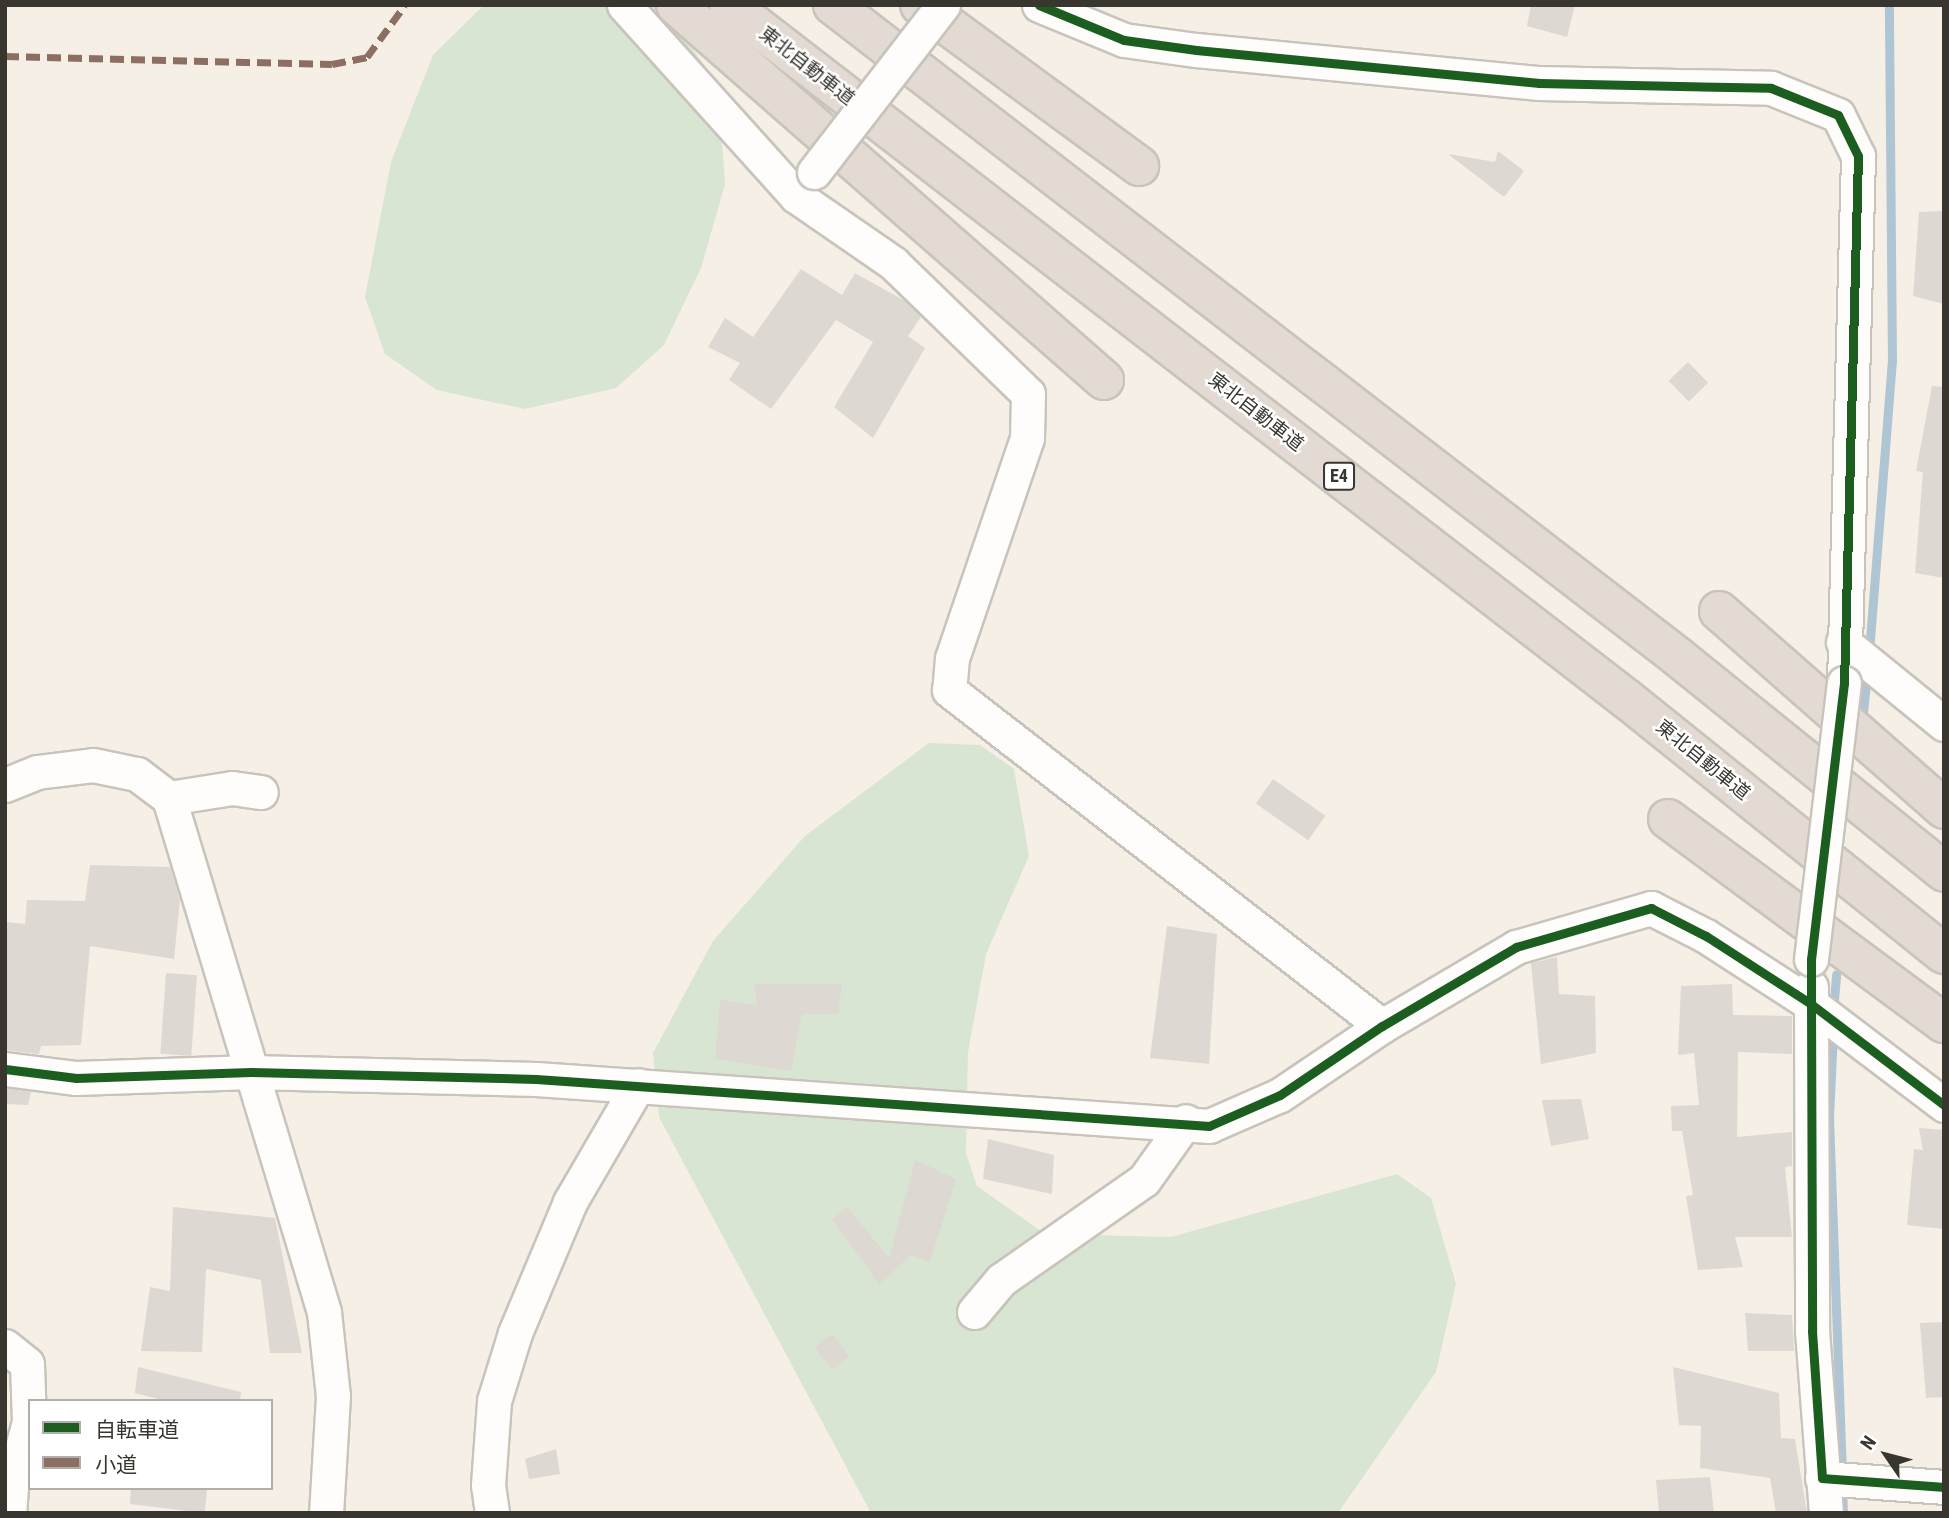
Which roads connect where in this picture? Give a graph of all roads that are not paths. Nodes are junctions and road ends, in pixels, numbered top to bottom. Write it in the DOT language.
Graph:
graph roads {
  1 [pos="624,5"];
  2 [pos="676,5"];
  3 [pos="730,5"];
  4 [pos="833,5"];
  5 [pos="920,5"];
  6 [pos="943,5"];
  7 [pos="1050,8"];
  8 [pos="1139,166"];
  9 [pos="805,184"];
  10 [pos="1104,380"];
  11 [pos="1719,611"];
  12 [pos="1843,642"];
  13 [pos="1944,724"];
  14 [pos="5,785"];
  15 [pos="261,792"];
  16 [pos="169,798"];
  17 [pos="1944,809"];
  18 [pos="1668,819"];
  19 [pos="1944,872"];
  20 [pos="1944,954"];
  21 [pos="1817,1007"];
  22 [pos="1944,1023"];
  23 [pos="1382,1026"];
  24 [pos="5,1069"];
  25 [pos="251,1072"];
  26 [pos="638,1085"];
  27 [pos="1944,1105"];
  28 [pos="1186,1121"];
  29 [pos="974,1312"];
  30 [pos="5,1346"];
  31 [pos="28,1399"];
  32 [pos="28,1426"];
  33 [pos="1827,1478"];
  34 [pos="1944,1487"];
  35 [pos="9,1513"];
  36 [pos="326,1513"];
  37 [pos="492,1513"];
  38 [pos="1826,1513"];
  1 -- 9 [label="street"];
  2 -- 10 [label="highway"];
  3 -- 20 [label="highway, 東北自動車道 / E4"];
  4 -- 19 [label="highway"];
  5 -- 8 [label="highway"];
  6 -- 9 [label="street, bridge"];
  7 -- 12 [label="street"];
  9 -- 23 [label="street"];
  11 -- 17 [label="highway"];
  12 -- 13 [label="street"];
  12 -- 21 [label="street, bridge"];
  14 -- 16 [label="street"];
  15 -- 16 [label="street"];
  16 -- 25 [label="street"];
  18 -- 22 [label="highway"];
  21 -- 23 [label="street"];
  21 -- 27 [label="street"];
  21 -- 33 [label="street"];
  23 -- 28 [label="street"];
  24 -- 25 [label="street"];
  25 -- 26 [label="street"];
  25 -- 36 [label="street"];
  26 -- 28 [label="street"];
  26 -- 37 [label="street"];
  28 -- 29 [label="street"];
  30 -- 31 [label="street"];
  32 -- 35 [label="street"];
  33 -- 34 [label="street"];
  33 -- 38 [label="street"];
}
